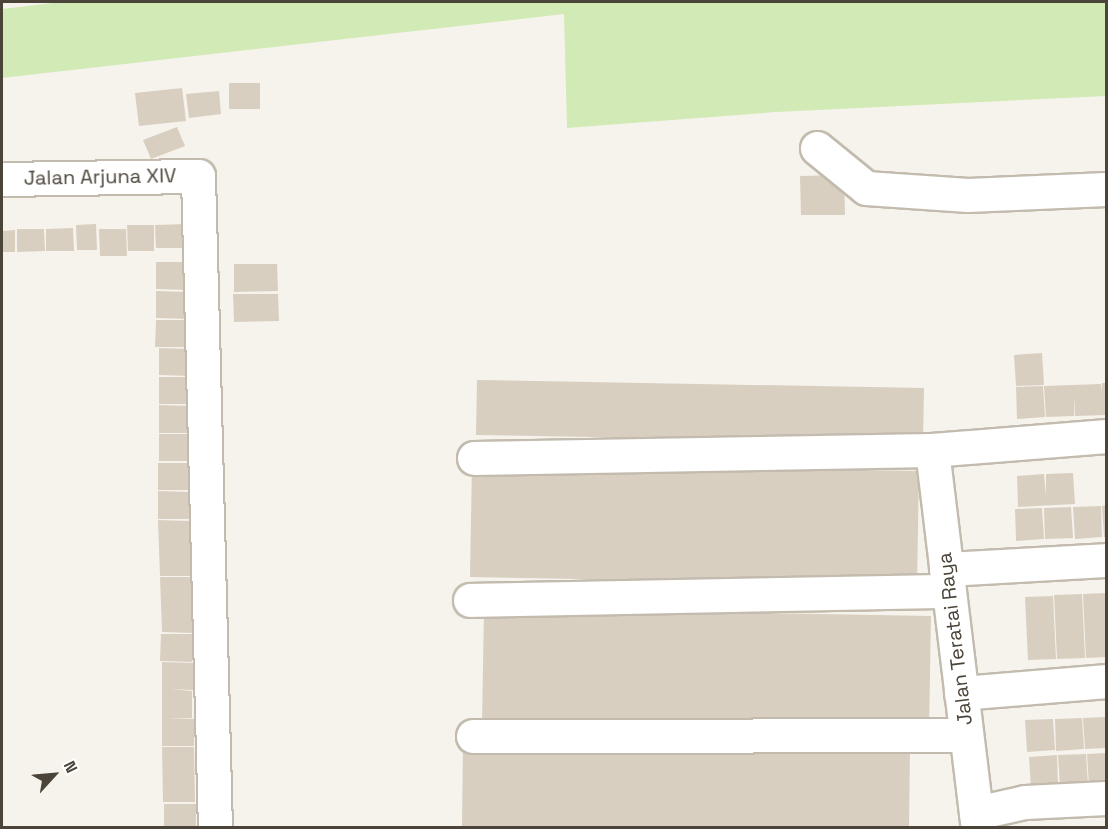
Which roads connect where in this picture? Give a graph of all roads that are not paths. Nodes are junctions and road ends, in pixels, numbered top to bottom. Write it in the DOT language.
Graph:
graph roads {
  1 [pos="817,148"];
  2 [pos="2,179"];
  3 [pos="1107,189"];
  4 [pos="1107,436"];
  5 [pos="943,450"];
  6 [pos="474,458"];
  7 [pos="1107,560"];
  8 [pos="952,577"];
  9 [pos="470,600"];
  10 [pos="1107,681"];
  11 [pos="982,690"];
  12 [pos="966,735"];
  13 [pos="472,736"];
  14 [pos="1107,798"];
  15 [pos="982,816"];
  16 [pos="215,828"];
  1 -- 3 [label="street"];
  2 -- 16 [label="street, Jalan Arjuna XIV"];
  4 -- 5 [label="street"];
  5 -- 6 [label="street"];
  5 -- 8 [label="street, Jalan Teratai Raya"];
  7 -- 8 [label="street"];
  8 -- 9 [label="street"];
  8 -- 11 [label="street, Jalan Teratai Raya"];
  10 -- 11 [label="street"];
  11 -- 12 [label="street, Jalan Teratai Raya"];
  12 -- 13 [label="street"];
  12 -- 15 [label="street, Jalan Teratai Raya"];
  14 -- 15 [label="street"];
}
